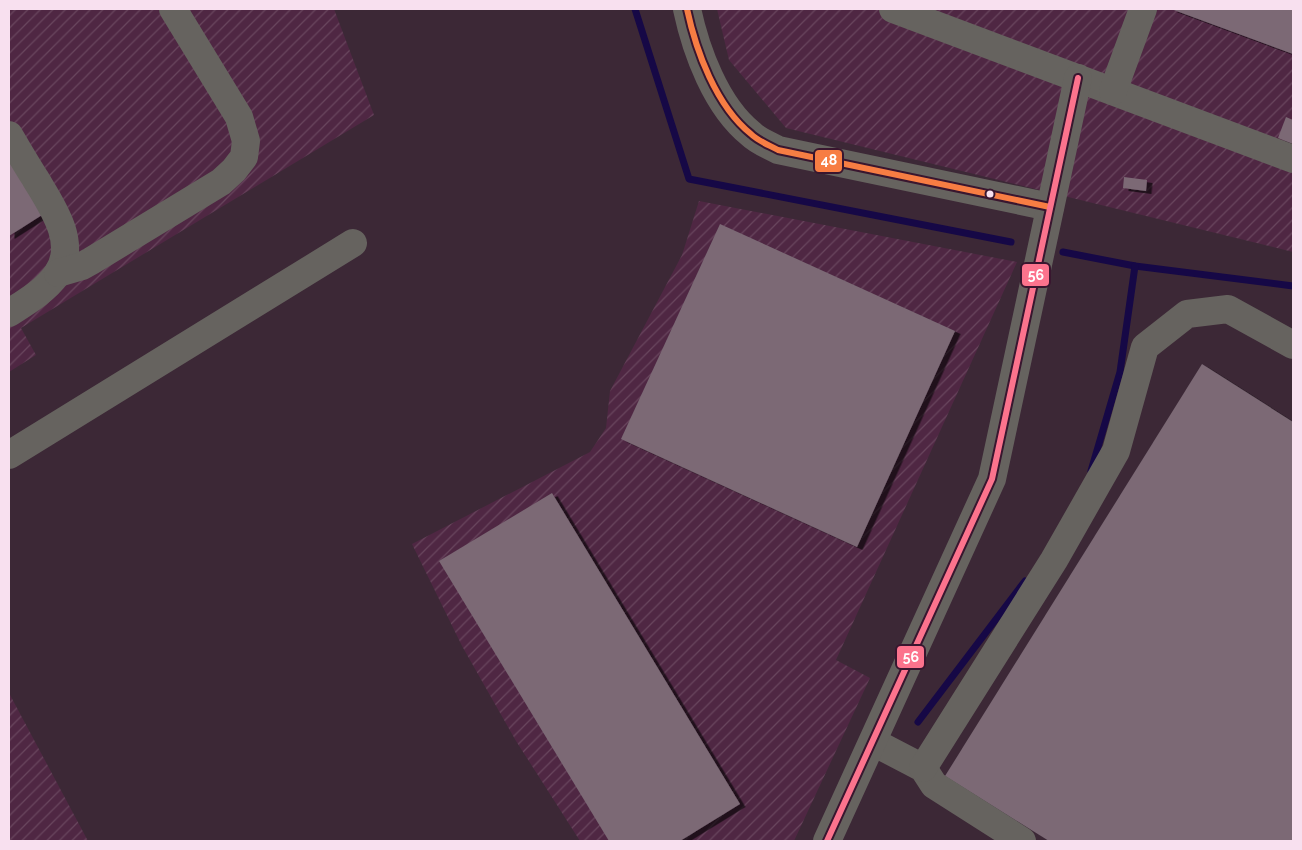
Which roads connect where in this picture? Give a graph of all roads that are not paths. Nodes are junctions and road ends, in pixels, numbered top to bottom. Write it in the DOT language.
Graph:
graph roads {
  1 [pos="174,9"];
  2 [pos="687,9"];
  3 [pos="893,9"];
  4 [pos="1143,9"];
  5 [pos="1078,78"];
  6 [pos="1113,91"];
  7 [pos="9,135"];
  8 [pos="1293,159"];
  9 [pos="1050,206"];
  10 [pos="353,243"];
  11 [pos="58,273"];
  12 [pos="9,313"];
  13 [pos="1293,345"];
  14 [pos="9,454"];
  15 [pos="873,742"];
  16 [pos="923,768"];
  17 [pos="827,841"];
  18 [pos="1022,841"];
  1 -- 11 [label="street"];
  2 -- 9 [label="street"];
  3 -- 5 [label="street"];
  4 -- 6 [label="street"];
  5 -- 6 [label="street"];
  5 -- 9 [label="street"];
  6 -- 8 [label="street"];
  7 -- 11 [label="street"];
  9 -- 15 [label="street"];
  10 -- 14 [label="street"];
  11 -- 12 [label="street"];
  13 -- 16 [label="street"];
  15 -- 16 [label="street"];
  15 -- 17 [label="street"];
  16 -- 18 [label="street"];
}
